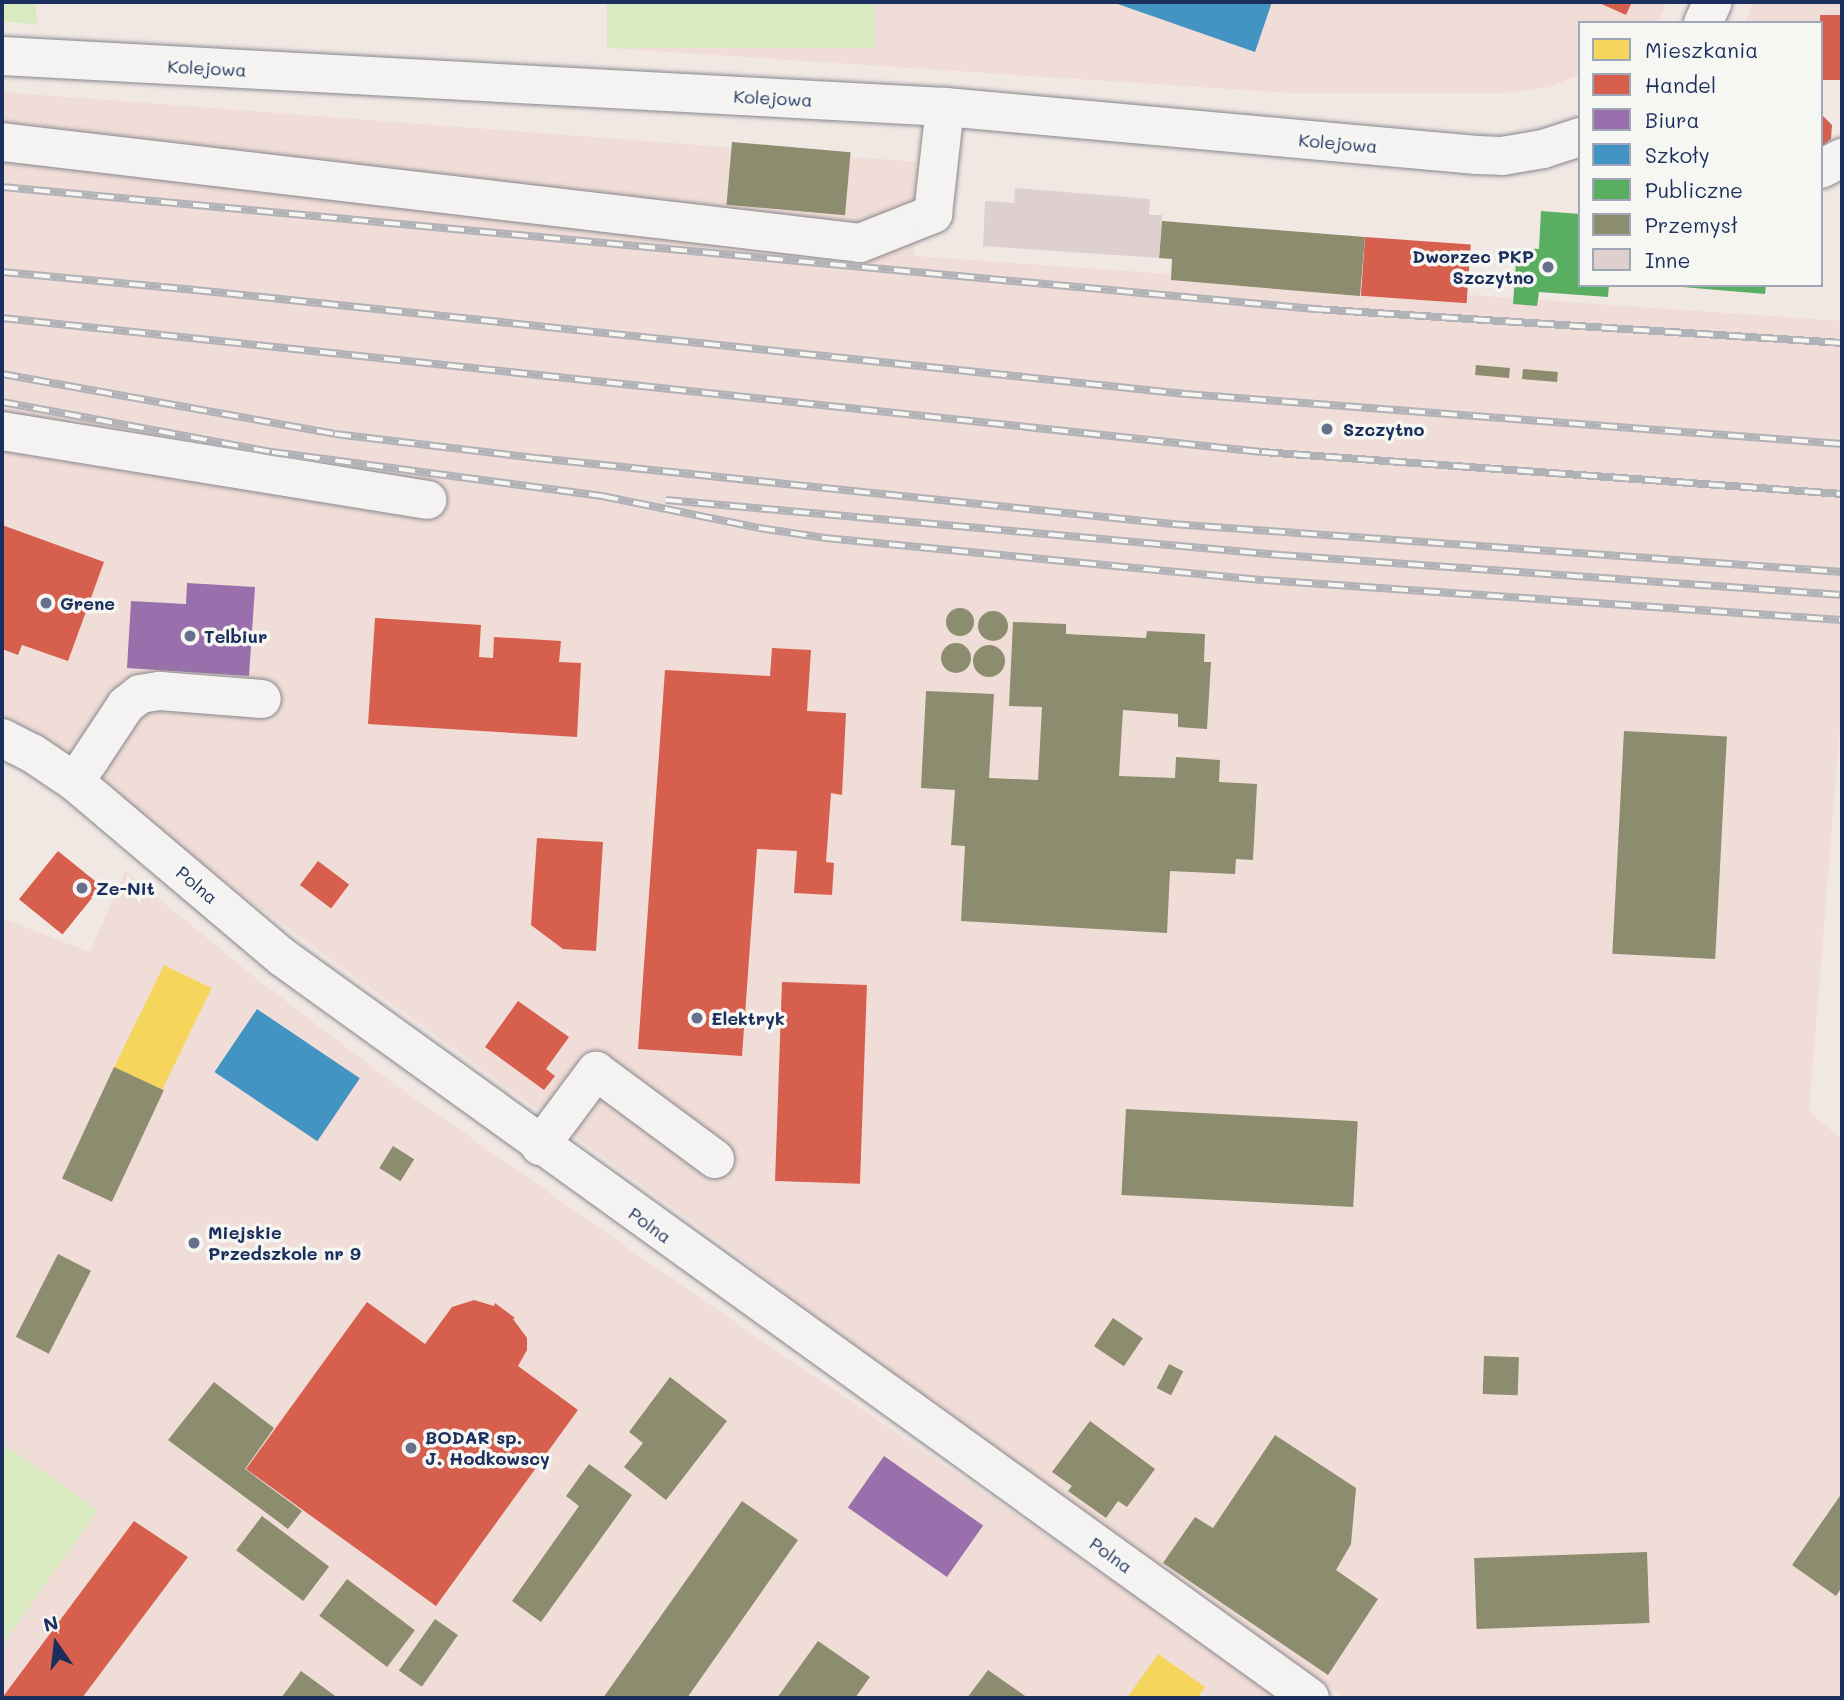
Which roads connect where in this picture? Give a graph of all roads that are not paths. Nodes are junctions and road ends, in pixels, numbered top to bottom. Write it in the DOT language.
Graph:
graph roads {
  1 [pos="1713,2"];
  2 [pos="1704,21"];
  3 [pos="2,57"];
  4 [pos="945,107"];
  5 [pos="1578,138"];
  6 [pos="2,142"];
  7 [pos="1842,158"];
  8 [pos="1823,168"];
  9 [pos="2,431"];
  10 [pos="427,500"];
  11 [pos="262,698"];
  12 [pos="2,738"];
  13 [pos="75,782"];
  14 [pos="540,1146"];
  15 [pos="715,1158"];
  16 [pos="1310,1698"];
  1 -- 2 [label="street"];
  3 -- 4 [label="street, Kolejowa"];
  4 -- 5 [label="street, Kolejowa"];
  4 -- 6 [label="street"];
  7 -- 8 [label="street"];
  9 -- 10 [label="street"];
  11 -- 13 [label="street"];
  12 -- 13 [label="street, Polna"];
  13 -- 14 [label="street, Polna"];
  14 -- 15 [label="street"];
  14 -- 16 [label="street, Polna"];
}
